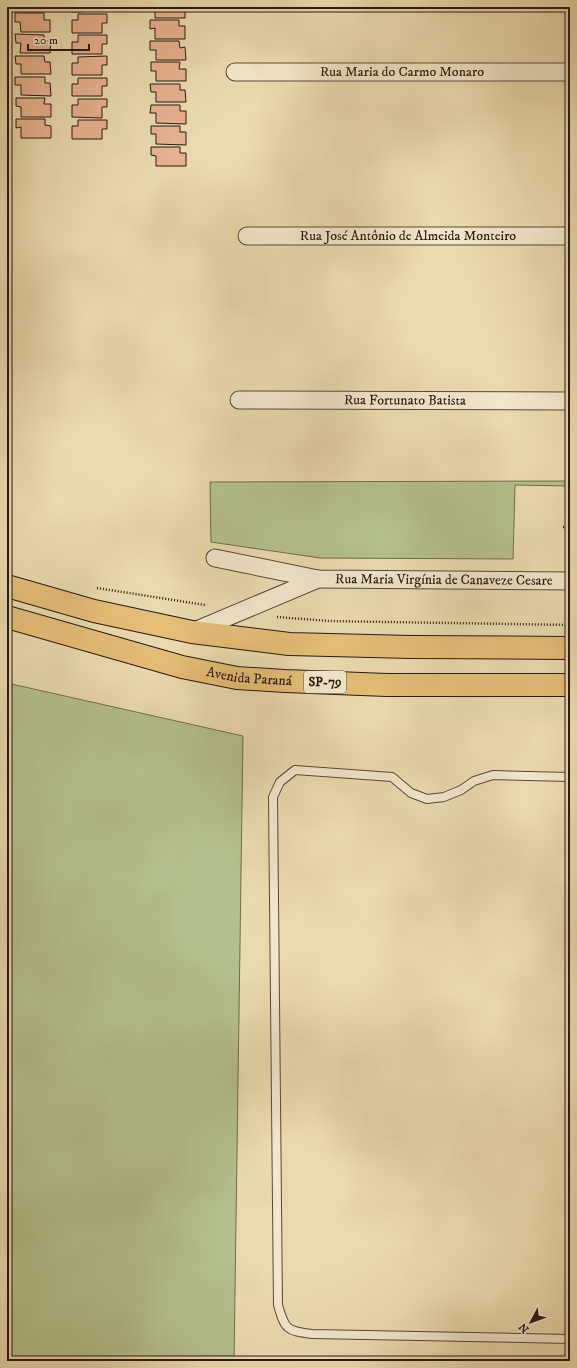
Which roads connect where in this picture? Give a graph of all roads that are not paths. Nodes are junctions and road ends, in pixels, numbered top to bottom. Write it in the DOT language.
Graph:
graph roads {
  1 [pos="235,72"];
  2 [pos="570,72"];
  3 [pos="246,236"];
  4 [pos="570,236"];
  5 [pos="239,400"];
  6 [pos="570,401"];
  7 [pos="215,558"];
  8 [pos="318,579"];
  9 [pos="570,581"];
  10 [pos="7,586"];
  11 [pos="7,617"];
  12 [pos="192,632"];
  13 [pos="570,648"];
  14 [pos="570,685"];
  15 [pos="570,776"];
  16 [pos="570,1339"];
  1 -- 2 [label="street, Rua Maria do Carmo Monaro"];
  3 -- 4 [label="street, Rua José Antônio de Almeida Monteiro"];
  5 -- 6 [label="street, Rua Fortunato Batista"];
  7 -- 8 [label="street, Rua Maria Virgínia de Canaveze Cesare"];
  8 -- 9 [label="street, Rua Maria Virgínia de Canaveze Cesare"];
  8 -- 12 [label="street, Rua Maria Virgínia de Canaveze Cesare"];
  10 -- 12 [label="main road"];
  11 -- 14 [label="main road, Avenida Paraná / SP-79"];
  12 -- 13 [label="main road"];
  15 -- 16 [label="lane"];
}
